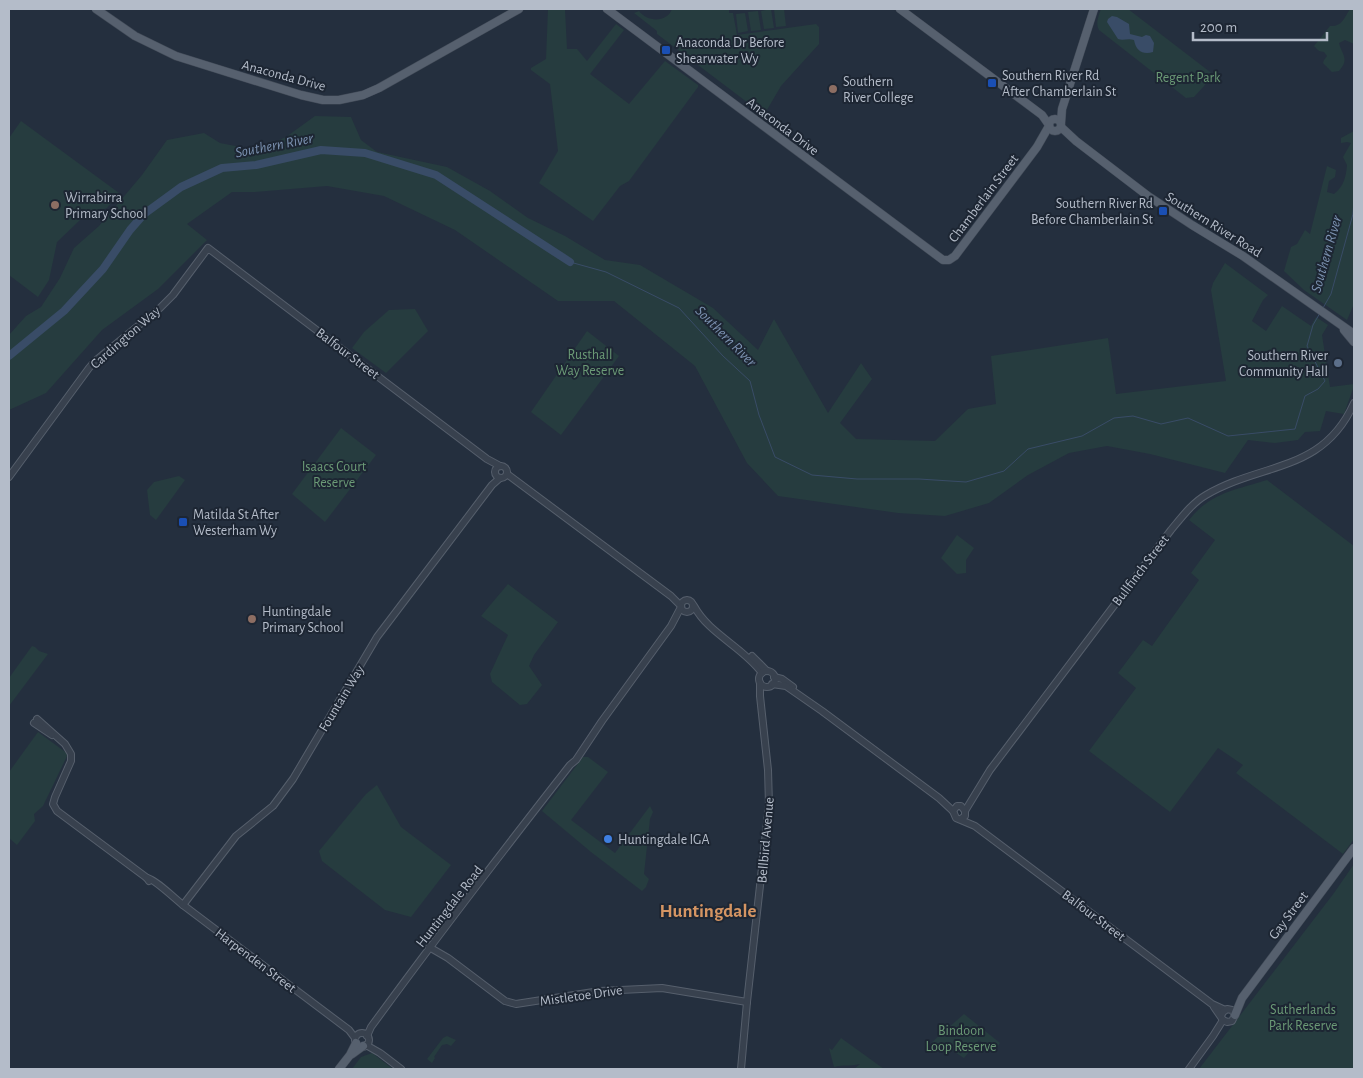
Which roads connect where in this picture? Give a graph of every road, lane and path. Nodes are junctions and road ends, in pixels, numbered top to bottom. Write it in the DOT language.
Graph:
graph roads {
  1 [pos="96,9"];
  2 [pos="519,9"];
  3 [pos="607,9"];
  4 [pos="900,9"];
  5 [pos="1094,9"];
  6 [pos="1055,125"];
  7 [pos="208,248"];
  8 [pos="946,260"];
  9 [pos="1341,326"];
  10 [pos="1354,334"];
  11 [pos="1354,342"];
  12 [pos="1354,403"];
  13 [pos="501,473"];
  14 [pos="9,477"];
  15 [pos="682,604"];
  16 [pos="694,606"];
  17 [pos="687,612"];
  18 [pos="700,617"];
  19 [pos="671,626"];
  20 [pos="764,672"];
  21 [pos="774,676"];
  22 [pos="760,683"];
  23 [pos="770,685"];
  24 [pos="761,704"];
  25 [pos="822,711"];
  26 [pos="35,721"];
  27 [pos="960,811"];
  28 [pos="1354,848"];
  29 [pos="183,905"];
  30 [pos="432,946"];
  31 [pos="747,1004"];
  32 [pos="1227,1015"];
  33 [pos="350,1030"];
  34 [pos="365,1035"];
  35 [pos="360,1043"];
  36 [pos="380,1053"];
  37 [pos="742,1068"];
  38 [pos="340,1069"];
  39 [pos="401,1069"];
  40 [pos="1189,1069"];
  1 -- 2 [label="main road, Anaconda Drive"];
  3 -- 8 [label="main road, Anaconda Drive"];
  4 -- 6 [label="main road, Southern River Road"];
  5 -- 6 [label="main road, Chamberlain Street"];
  6 -- 8 [label="main road, Chamberlain Street"];
  6 -- 9 [label="main road, Southern River Road"];
  7 -- 13 [label="street, Balfour Street"];
  7 -- 14 [label="street, Cardington Way"];
  9 -- 10 [label="main road, Southern River Road"];
  9 -- 11 [label="main road, Southern River Road"];
  12 -- 27 [label="street, Bullfinch Street"];
  13 -- 15 [label="street, Balfour Street"];
  13 -- 29 [label="street, Fountain Way"];
  15 -- 16 [label="street"];
  15 -- 17 [label="street, Balfour Street"];
  15 -- 19 [label="street, Huntingdale Road"];
  16 -- 17 [label="street, Huntingdale Road"];
  16 -- 18 [label="street, Balfour Street"];
  17 -- 18 [label="street, Balfour Street"];
  17 -- 19 [label="street, Huntingdale Road"];
  18 -- 20 [label="street, Balfour Street"];
  19 -- 30 [label="street, Huntingdale Road"];
  20 -- 21 [label="street, Balfour Street"];
  20 -- 22 [label="street"];
  21 -- 23 [label="street"];
  21 -- 25 [label="street, Balfour Street"];
  22 -- 23 [label="street, Balfour Street"];
  22 -- 24 [label="street, Bellbird Avenue"];
  23 -- 24 [label="street, Bellbird Avenue"];
  23 -- 25 [label="street, Balfour Street"];
  24 -- 31 [label="street, Bellbird Avenue"];
  25 -- 27 [label="street, Balfour Street"];
  26 -- 29 [label="street, Harpenden Street"];
  27 -- 32 [label="street, Balfour Street"];
  28 -- 32 [label="main road, Gay Street"];
  29 -- 33 [label="street, Harpenden Street"];
  30 -- 31 [label="street, Mistletoe Drive"];
  30 -- 34 [label="street, Huntingdale Road"];
  31 -- 37 [label="street, Bellbird Avenue"];
  32 -- 40 [label="street, Gay Street"];
  33 -- 34 [label="street, Harpenden Street"];
  33 -- 35 [label="street, Harpenden Street"];
  34 -- 35 [label="street"];
  34 -- 35 [label="street"];
  34 -- 36 [label="street, Harpenden Street"];
  35 -- 36 [label="street, Harpenden Street"];
  35 -- 38 [label="main road"];
  36 -- 39 [label="street, Harpenden Street"];
}
